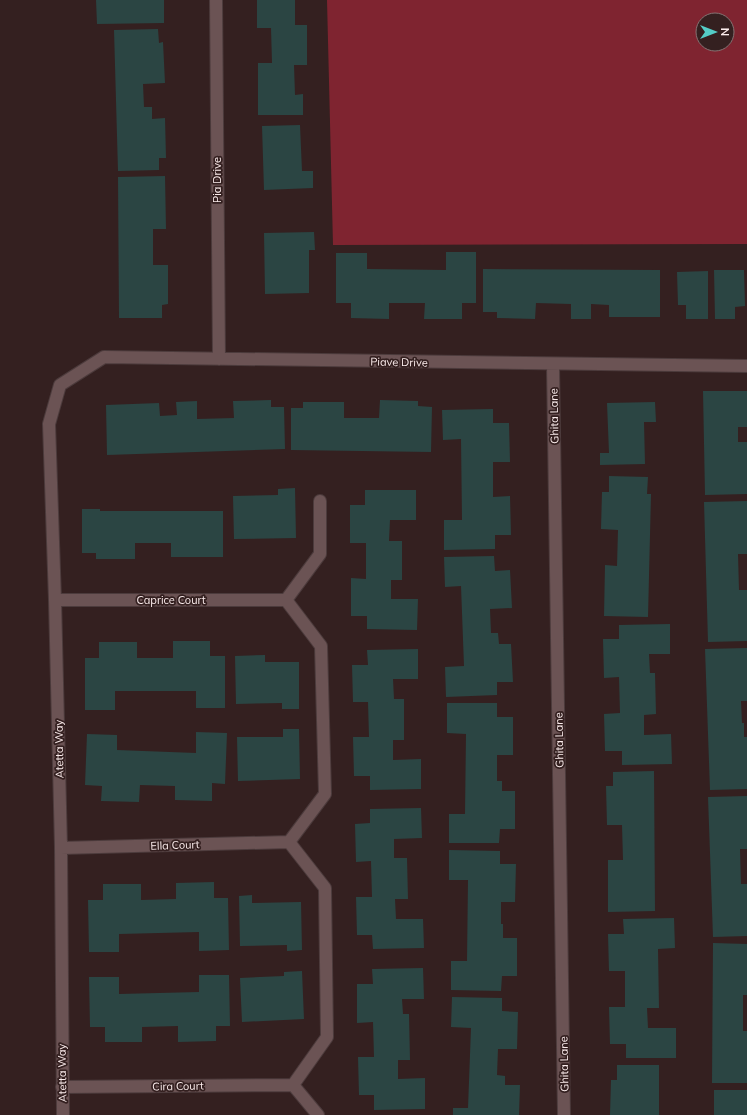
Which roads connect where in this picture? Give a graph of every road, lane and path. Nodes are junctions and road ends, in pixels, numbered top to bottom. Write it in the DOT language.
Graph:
graph roads {
  1 [pos="216,0"];
  2 [pos="219,359"];
  3 [pos="553,365"];
  4 [pos="747,366"];
  5 [pos="60,385"];
  6 [pos="320,501"];
  7 [pos="55,600"];
  8 [pos="286,600"];
  9 [pos="289,842"];
  10 [pos="61,848"];
  11 [pos="293,1085"];
  12 [pos="62,1087"];
  13 [pos="63,1115"];
  14 [pos="318,1115"];
  15 [pos="564,1115"];
  1 -- 2 [label="street, Pia Drive"];
  2 -- 3 [label="street, Piave Drive"];
  2 -- 5 [label="street, Piave Drive"];
  3 -- 4 [label="street, Piave Drive"];
  3 -- 15 [label="street, Ghita Lane"];
  5 -- 7 [label="street, Atetta Way"];
  6 -- 8 [label="street"];
  7 -- 8 [label="street, Caprice Court"];
  7 -- 10 [label="street, Atetta Way"];
  8 -- 9 [label="street"];
  9 -- 10 [label="street, Ella Court"];
  9 -- 11 [label="street"];
  10 -- 12 [label="street, Atetta Way"];
  11 -- 12 [label="street, Cira Court"];
  11 -- 14 [label="street"];
  12 -- 13 [label="street, Atetta Way"];
}
